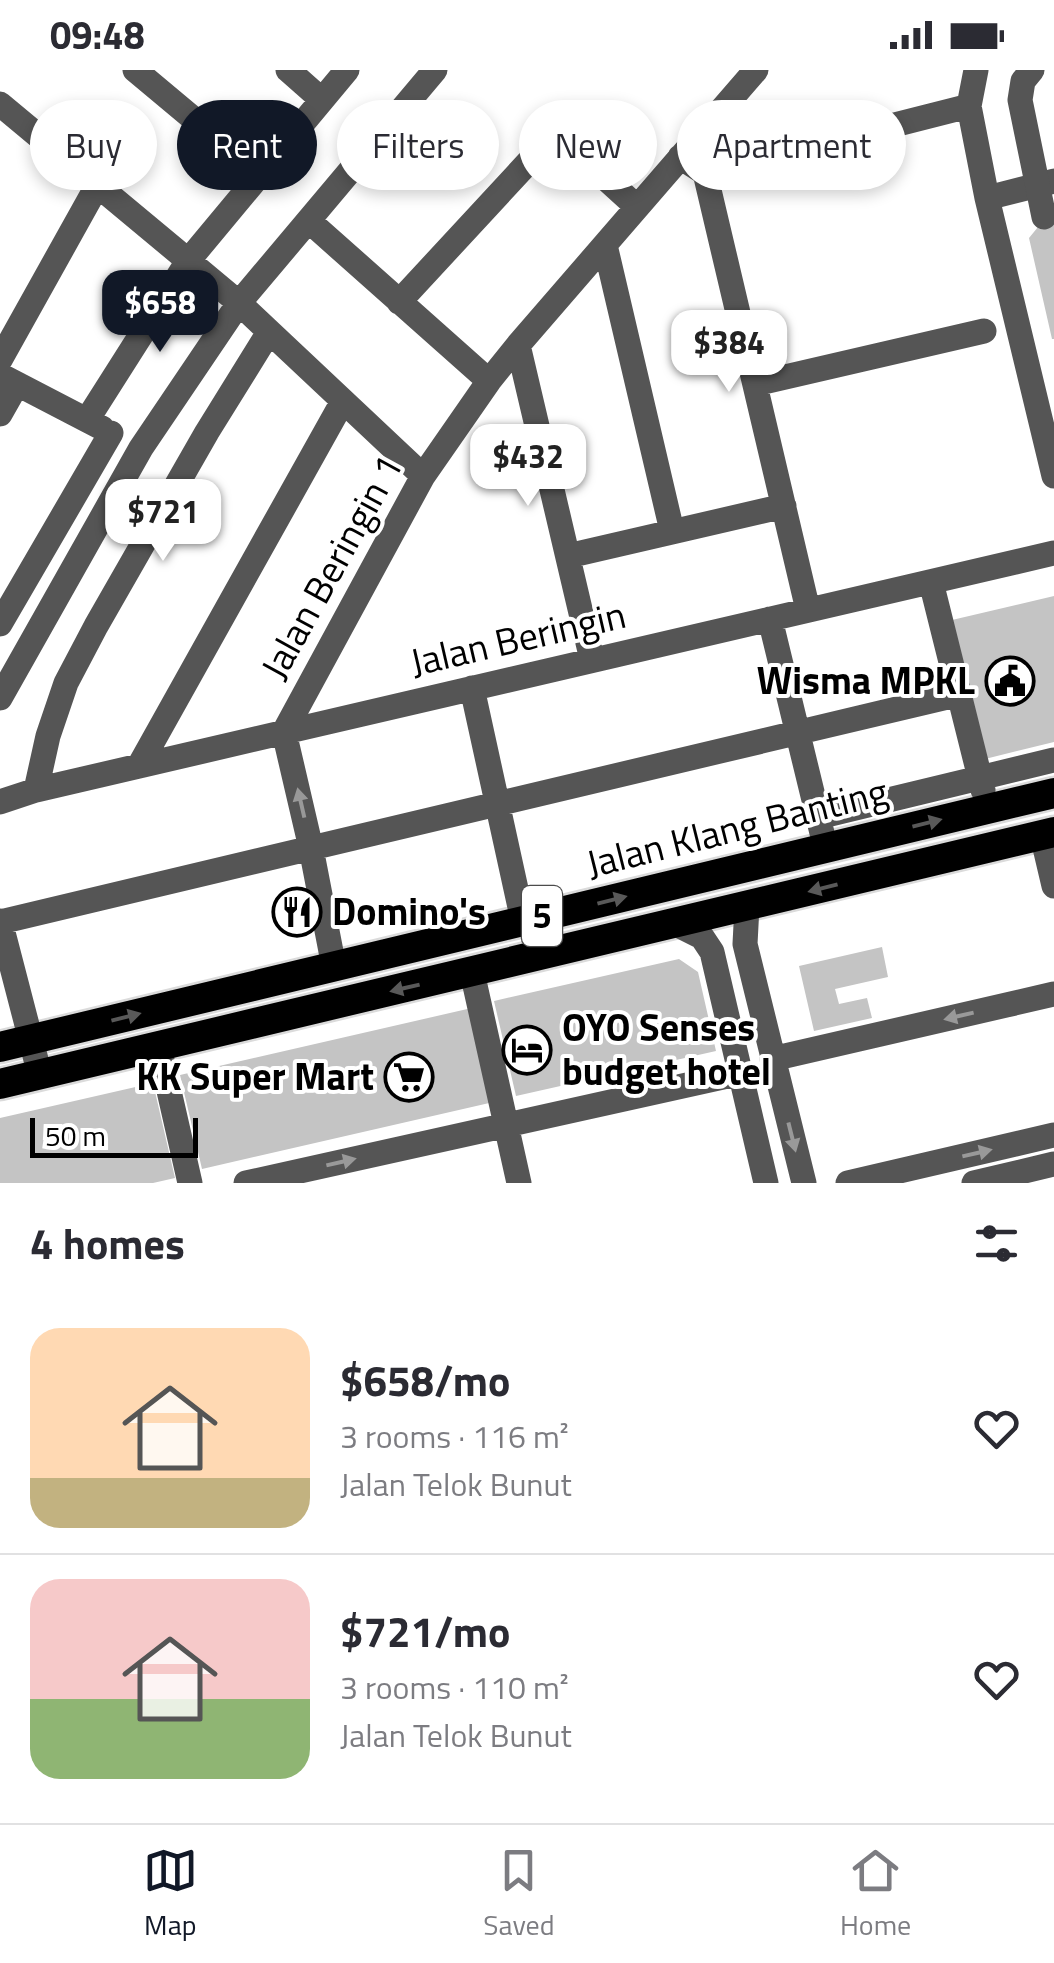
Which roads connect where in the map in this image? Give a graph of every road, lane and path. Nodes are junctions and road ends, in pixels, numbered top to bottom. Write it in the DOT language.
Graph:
graph roads {
  1 [pos="135,70"];
  2 [pos="288,70"];
  3 [pos="347,70"];
  4 [pos="436,70"];
  5 [pos="756,70"];
  6 [pos="976,70"];
  7 [pos="1032,70"];
  8 [pos="322,100"];
  9 [pos="730,100"];
  10 [pos="177,105"];
  11 [pos="969,106"];
  12 [pos="2,111"];
  13 [pos="906,122"];
  14 [pos="30,133"];
  15 [pos="677,161"];
  16 [pos="1054,181"];
  17 [pos="95,190"];
  18 [pos="102,190"];
  19 [pos="709,190"];
  20 [pos="986,198"];
  21 [pos="637,208"];
  22 [pos="1044,218"];
  23 [pos="308,222"];
  24 [pos="605,245"];
  25 [pos="188,261"];
  26 [pos="400,302"];
  27 [pos="239,304"];
  28 [pos="984,331"];
  29 [pos="269,332"];
  30 [pos="518,345"];
  31 [pos="0,360"];
  32 [pos="9,379"];
  33 [pos="489,381"];
  34 [pos="755,384"];
  35 [pos="343,400"];
  36 [pos="0,414"];
  37 [pos="87,420"];
  38 [pos="112,432"];
  39 [pos="141,448"];
  40 [pos="423,476"];
  41 [pos="1054,476"];
  42 [pos="784,506"];
  43 [pos="672,532"];
  44 [pos="1054,553"];
  45 [pos="568,556"];
  46 [pos="931,582"];
  47 [pos="9,588"];
  48 [pos="48,610"];
  49 [pos="808,610"];
  50 [pos="770,619"];
  51 [pos="0,624"];
  52 [pos="592,660"];
  53 [pos="472,688"];
  54 [pos="960,694"];
  55 [pos="0,698"];
  56 [pos="284,732"];
  57 [pos="797,732"];
  58 [pos="1054,760"];
  59 [pos="139,766"];
  60 [pos="981,778"];
  61 [pos="36,790"];
  62 [pos="1054,792"];
  63 [pos="0,802"];
  64 [pos="497,804"];
  65 [pos="987,808"];
  66 [pos="818,817"];
  67 [pos="1048,834"];
  68 [pos="311,848"];
  69 [pos="826,848"];
  70 [pos="1054,886"];
  71 [pos="748,906"];
  72 [pos="523,921"];
  73 [pos="0,922"];
  74 [pos="674,924"];
  75 [pos="334,967"];
  76 [pos="472,972"];
  77 [pos="1054,994"];
  78 [pos="31,1040"];
  79 [pos="159,1046"];
  80 [pos="0,1048"];
  81 [pos="772,1060"];
  82 [pos="741,1073"];
  83 [pos="40,1074"];
  84 [pos="0,1084"];
  85 [pos="506,1125"];
  86 [pos="1054,1135"];
  87 [pos="1053,1167"];
  88 [pos="925,1174"];
  89 [pos="190,1183"];
  90 [pos="246,1183"];
  91 [pos="520,1183"];
  92 [pos="766,1183"];
  93 [pos="804,1183"];
  94 [pos="848,1183"];
  95 [pos="974,1183"];
  1 -- 10 [label="street"];
  2 -- 8 [label="street"];
  3 -- 8 [label="street"];
  4 -- 23 [label="street"];
  5 -- 9 [label="street, Jalan Beringin 1"];
  6 -- 11 [label="street"];
  7 -- 22 [label="street, bridge"];
  8 -- 25 [label="street"];
  11 -- 13 [label="street"];
  11 -- 20 [label="street"];
  12 -- 14 [label="street"];
  15 -- 21 [label="street, Jalan Beringin 1"];
  16 -- 20 [label="street"];
  17 -- 31 [label="street"];
  18 -- 25 [label="street"];
  19 -- 34 [label="street"];
  20 -- 41 [label="street"];
  21 -- 24 [label="street, Jalan Beringin 1"];
  21 -- 26 [label="street"];
  23 -- 26 [label="street"];
  23 -- 27 [label="street"];
  24 -- 30 [label="street, Jalan Beringin 1"];
  24 -- 43 [label="street"];
  25 -- 27 [label="street"];
  25 -- 37 [label="street"];
  26 -- 33 [label="street"];
  27 -- 29 [label="street"];
  27 -- 39 [label="street"];
  28 -- 34 [label="street"];
  29 -- 35 [label="street"];
  29 -- 61 [label="street"];
  30 -- 33 [label="street, Jalan Beringin 1"];
  30 -- 45 [label="street"];
  32 -- 36 [label="street"];
  32 -- 37 [label="street"];
  33 -- 40 [label="street, Jalan Beringin 1"];
  34 -- 42 [label="street"];
  35 -- 40 [label="street"];
  35 -- 59 [label="street"];
  37 -- 38 [label="street"];
  38 -- 39 [label="street"];
  38 -- 47 [label="street"];
  39 -- 48 [label="street"];
  40 -- 56 [label="street, Jalan Beringin 1"];
  42 -- 43 [label="street"];
  42 -- 49 [label="street"];
  43 -- 45 [label="street"];
  44 -- 46 [label="street, Jalan Beringin"];
  45 -- 52 [label="street"];
  46 -- 49 [label="street, Jalan Beringin"];
  46 -- 54 [label="street"];
  47 -- 48 [label="street"];
  47 -- 51 [label="street"];
  48 -- 55 [label="street"];
  49 -- 50 [label="street, Jalan Beringin"];
  50 -- 52 [label="street, Jalan Beringin"];
  50 -- 57 [label="street"];
  52 -- 53 [label="street, Jalan Beringin"];
  53 -- 56 [label="street, Jalan Beringin"];
  53 -- 64 [label="street"];
  54 -- 57 [label="street"];
  54 -- 60 [label="street"];
  56 -- 59 [label="street, Jalan Beringin"];
  68 -- 56 [label="street, one-way"];
  57 -- 64 [label="street"];
  57 -- 66 [label="street"];
  58 -- 60 [label="street"];
  59 -- 61 [label="street, Jalan Beringin"];
  60 -- 65 [label="street"];
  60 -- 66 [label="street"];
  61 -- 63 [label="street, Jalan Beringin"];
  62 -- 65 [label="highway, Jalan Klang Banting / 5"];
  64 -- 68 [label="street"];
  64 -- 72 [label="street"];
  69 -- 65 [label="highway, Jalan Klang Banting / 5, one-way"];
  66 -- 69 [label="street"];
  67 -- 70 [label="street"];
  67 -- 71 [label="highway, Jalan Klang Banting / 5, one-way"];
  68 -- 73 [label="street"];
  68 -- 75 [label="street"];
  72 -- 69 [label="highway, Jalan Klang Banting / 5, one-way"];
  71 -- 74 [label="highway, Jalan Klang Banting / 5"];
  71 -- 81 [label="street"];
  72 -- 75 [label="highway, Jalan Klang Banting / 5"];
  73 -- 78 [label="street"];
  74 -- 76 [label="highway, Jalan Klang Banting / 5"];
  74 -- 82 [label="street"];
  78 -- 75 [label="highway, Jalan Klang Banting / 5, one-way"];
  76 -- 79 [label="highway, Jalan Klang Banting / 5, one-way"];
  76 -- 85 [label="street"];
  77 -- 81 [label="street, one-way"];
  78 -- 80 [label="highway, 5"];
  78 -- 83 [label="street"];
  79 -- 83 [label="highway, Jalan Klang Banting / 5"];
  79 -- 89 [label="street"];
  81 -- 93 [label="street, one-way"];
  82 -- 85 [label="street"];
  82 -- 92 [label="street"];
  83 -- 84 [label="highway, 5"];
  90 -- 85 [label="street, one-way"];
  85 -- 91 [label="street"];
  88 -- 86 [label="street, one-way"];
  87 -- 95 [label="street"];
  88 -- 94 [label="street"];
}
